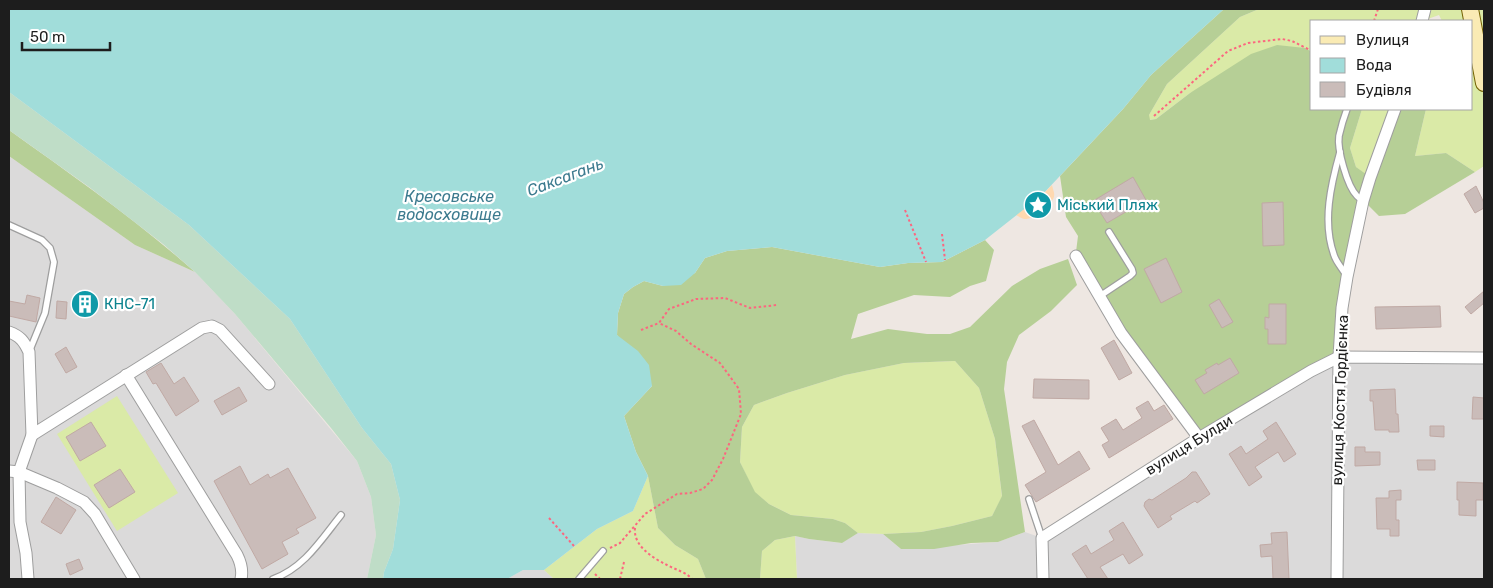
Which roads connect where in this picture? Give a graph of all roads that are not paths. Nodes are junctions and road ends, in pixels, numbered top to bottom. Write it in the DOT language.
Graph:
graph roads {
  1 [pos="1473,25"];
  2 [pos="1484,83"];
  3 [pos="1347,110"];
  4 [pos="1395,110"];
  5 [pos="1340,152"];
  6 [pos="1363,201"];
  7 [pos="9,225"];
  8 [pos="1109,232"];
  9 [pos="1076,256"];
  10 [pos="1347,277"];
  11 [pos="1100,296"];
  12 [pos="9,332"];
  13 [pos="29,352"];
  14 [pos="1339,357"];
  15 [pos="1484,358"];
  16 [pos="126,375"];
  17 [pos="269,384"];
  18 [pos="32,435"];
  19 [pos="1198,438"];
  20 [pos="14,472"];
  21 [pos="1029,499"];
  22 [pos="341,515"];
  23 [pos="1042,538"];
  24 [pos="603,551"];
  25 [pos="28,579"];
  26 [pos="134,579"];
  27 [pos="241,579"];
  28 [pos="273,579"];
  29 [pos="579,579"];
  30 [pos="1043,579"];
  31 [pos="1337,579"];
  1 -- 2 [label="main road"];
  3 -- 5 [label="lane"];
  4 -- 6 [label="street, вулиця Костя Гордієнка"];
  5 -- 6 [label="lane"];
  5 -- 10 [label="lane"];
  6 -- 10 [label="street, вулиця Костя Гордієнка"];
  7 -- 13 [label="lane"];
  8 -- 11 [label="lane"];
  9 -- 11 [label="street"];
  10 -- 14 [label="street, вулиця Костя Гордієнка"];
  11 -- 19 [label="street"];
  12 -- 13 [label="street"];
  13 -- 18 [label="street"];
  14 -- 15 [label="street"];
  14 -- 19 [label="street, вулиця Булди"];
  14 -- 31 [label="street, вулиця Костя Гордієнка"];
  16 -- 17 [label="street"];
  16 -- 18 [label="street"];
  16 -- 27 [label="street"];
  18 -- 20 [label="street"];
  19 -- 23 [label="street, вулиця Булди"];
  20 -- 25 [label="street"];
  20 -- 26 [label="street"];
  21 -- 23 [label="lane"];
  22 -- 28 [label="lane"];
  23 -- 30 [label="street"];
  24 -- 29 [label="lane"];
}
